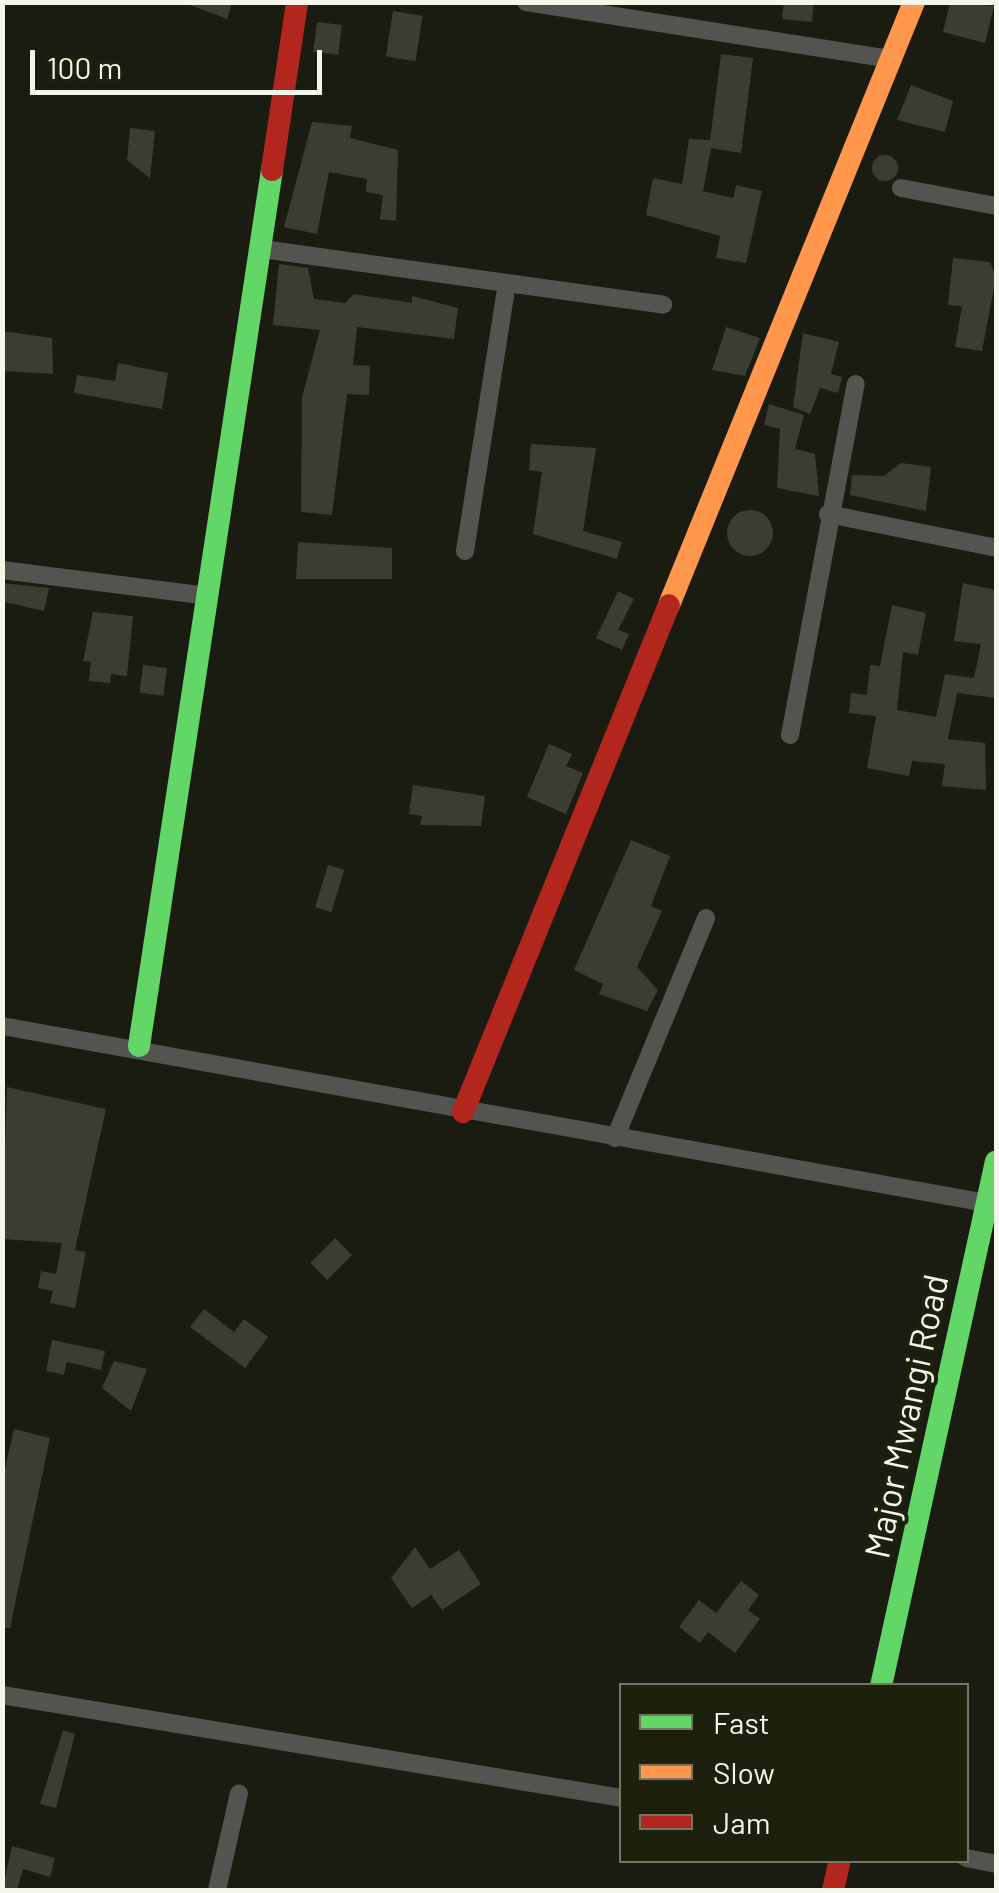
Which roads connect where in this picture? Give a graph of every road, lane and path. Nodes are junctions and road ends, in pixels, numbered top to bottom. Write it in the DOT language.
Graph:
graph roads {
  1 [pos="297,2"];
  2 [pos="526,2"];
  3 [pos="914,2"];
  4 [pos="890,59"];
  5 [pos="901,188"];
  6 [pos="996,206"];
  7 [pos="262,249"];
  8 [pos="507,283"];
  9 [pos="663,304"];
  10 [pos="856,384"];
  11 [pos="828,514"];
  12 [pos="996,548"];
  13 [pos="465,551"];
  14 [pos="2,570"];
  15 [pos="202,595"];
  16 [pos="790,735"];
  17 [pos="706,918"];
  18 [pos="2,1026"];
  19 [pos="139,1046"];
  20 [pos="464,1112"];
  21 [pos="614,1138"];
  22 [pos="996,1161"];
  23 [pos="987,1203"];
  24 [pos="882,1683"];
  25 [pos="2,1694"];
  26 [pos="239,1793"];
  27 [pos="619,1797"];
  28 [pos="969,1859"];
  29 [pos="839,1863"];
  30 [pos="996,1864"];
  31 [pos="217,1890"];
  32 [pos="833,1890"];
  1 -- 7 [label="street"];
  2 -- 4 [label="street"];
  3 -- 4 [label="street"];
  4 -- 20 [label="street"];
  5 -- 6 [label="street"];
  7 -- 8 [label="street"];
  7 -- 15 [label="street"];
  8 -- 9 [label="street"];
  8 -- 13 [label="street"];
  10 -- 11 [label="street"];
  11 -- 12 [label="street"];
  11 -- 16 [label="street"];
  14 -- 15 [label="street"];
  15 -- 19 [label="street"];
  17 -- 21 [label="street"];
  18 -- 19 [label="street"];
  19 -- 20 [label="street"];
  20 -- 21 [label="street"];
  21 -- 23 [label="street"];
  22 -- 23 [label="street, Major Mwangi Road"];
  23 -- 24 [label="street, Major Mwangi Road"];
  25 -- 27 [label="street"];
  26 -- 31 [label="street"];
  28 -- 30 [label="street"];
  29 -- 32 [label="street"];
}
